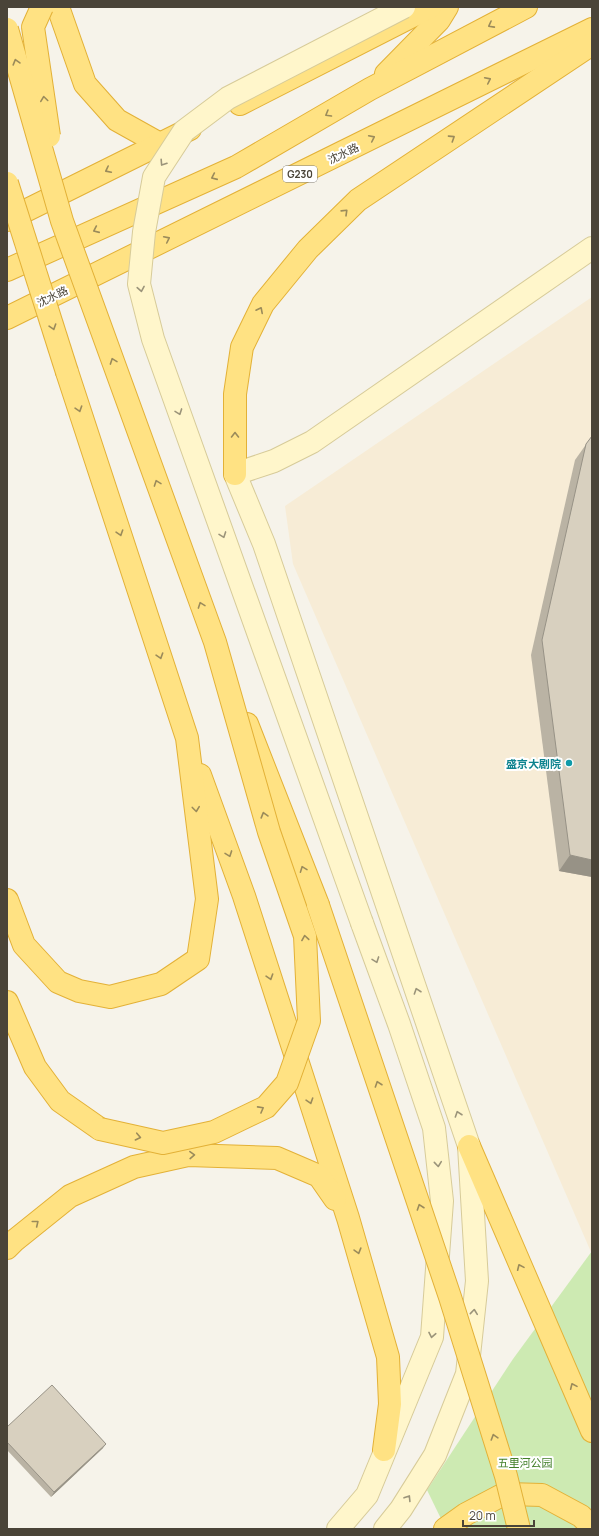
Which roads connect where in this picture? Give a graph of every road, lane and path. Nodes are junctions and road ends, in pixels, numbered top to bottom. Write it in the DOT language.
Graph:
graph roads {
  1 [pos="42,7"];
  2 [pos="58,7"];
  3 [pos="404,7"];
  4 [pos="430,7"];
  5 [pos="447,7"];
  6 [pos="526,7"];
  7 [pos="7,29"];
  8 [pos="592,29"];
  9 [pos="592,44"];
  10 [pos="370,89"];
  11 [pos="160,144"];
  12 [pos="7,183"];
  13 [pos="7,220"];
  14 [pos="62,221"];
  15 [pos="592,248"];
  16 [pos="7,270"];
  17 [pos="7,318"];
  18 [pos="235,474"];
  19 [pos="215,642"];
  20 [pos="187,738"];
  21 [pos="7,900"];
  22 [pos="7,1002"];
  23 [pos="469,1146"];
  24 [pos="348,1218"];
  25 [pos="7,1248"];
  26 [pos="592,1431"];
  27 [pos="384,1450"];
  28 [pos="592,1527"];
  29 [pos="338,1529"];
  30 [pos="385,1529"];
  31 [pos="445,1529"];
  32 [pos="518,1529"];
  14 -- 1 [label="highway, one-way, bridge"];
  2 -- 11 [label="highway"];
  3 -- 27 [label="main road, one-way, bridge"];
  4 -- 11 [label="highway"];
  5 -- 10 [label="highway"];
  6 -- 10 [label="highway, one-way"];
  14 -- 7 [label="highway, one-way, bridge"];
  17 -- 8 [label="highway, 沈水路 / G230, one-way"];
  18 -- 9 [label="highway, one-way"];
  10 -- 16 [label="highway, one-way"];
  11 -- 13 [label="highway, one-way"];
  12 -- 20 [label="highway, one-way, bridge"];
  19 -- 14 [label="highway, one-way, bridge"];
  15 -- 18 [label="main road"];
  23 -- 18 [label="main road, one-way"];
  22 -- 19 [label="highway, one-way, bridge"];
  32 -- 19 [label="highway, one-way, bridge"];
  20 -- 21 [label="highway, one-way"];
  20 -- 24 [label="highway, one-way"];
  26 -- 23 [label="highway, one-way"];
  30 -- 23 [label="main road, one-way"];
  25 -- 24 [label="highway, one-way"];
  24 -- 27 [label="highway, one-way"];
  27 -- 29 [label="main road"];
  28 -- 31 [label="highway"];
}
